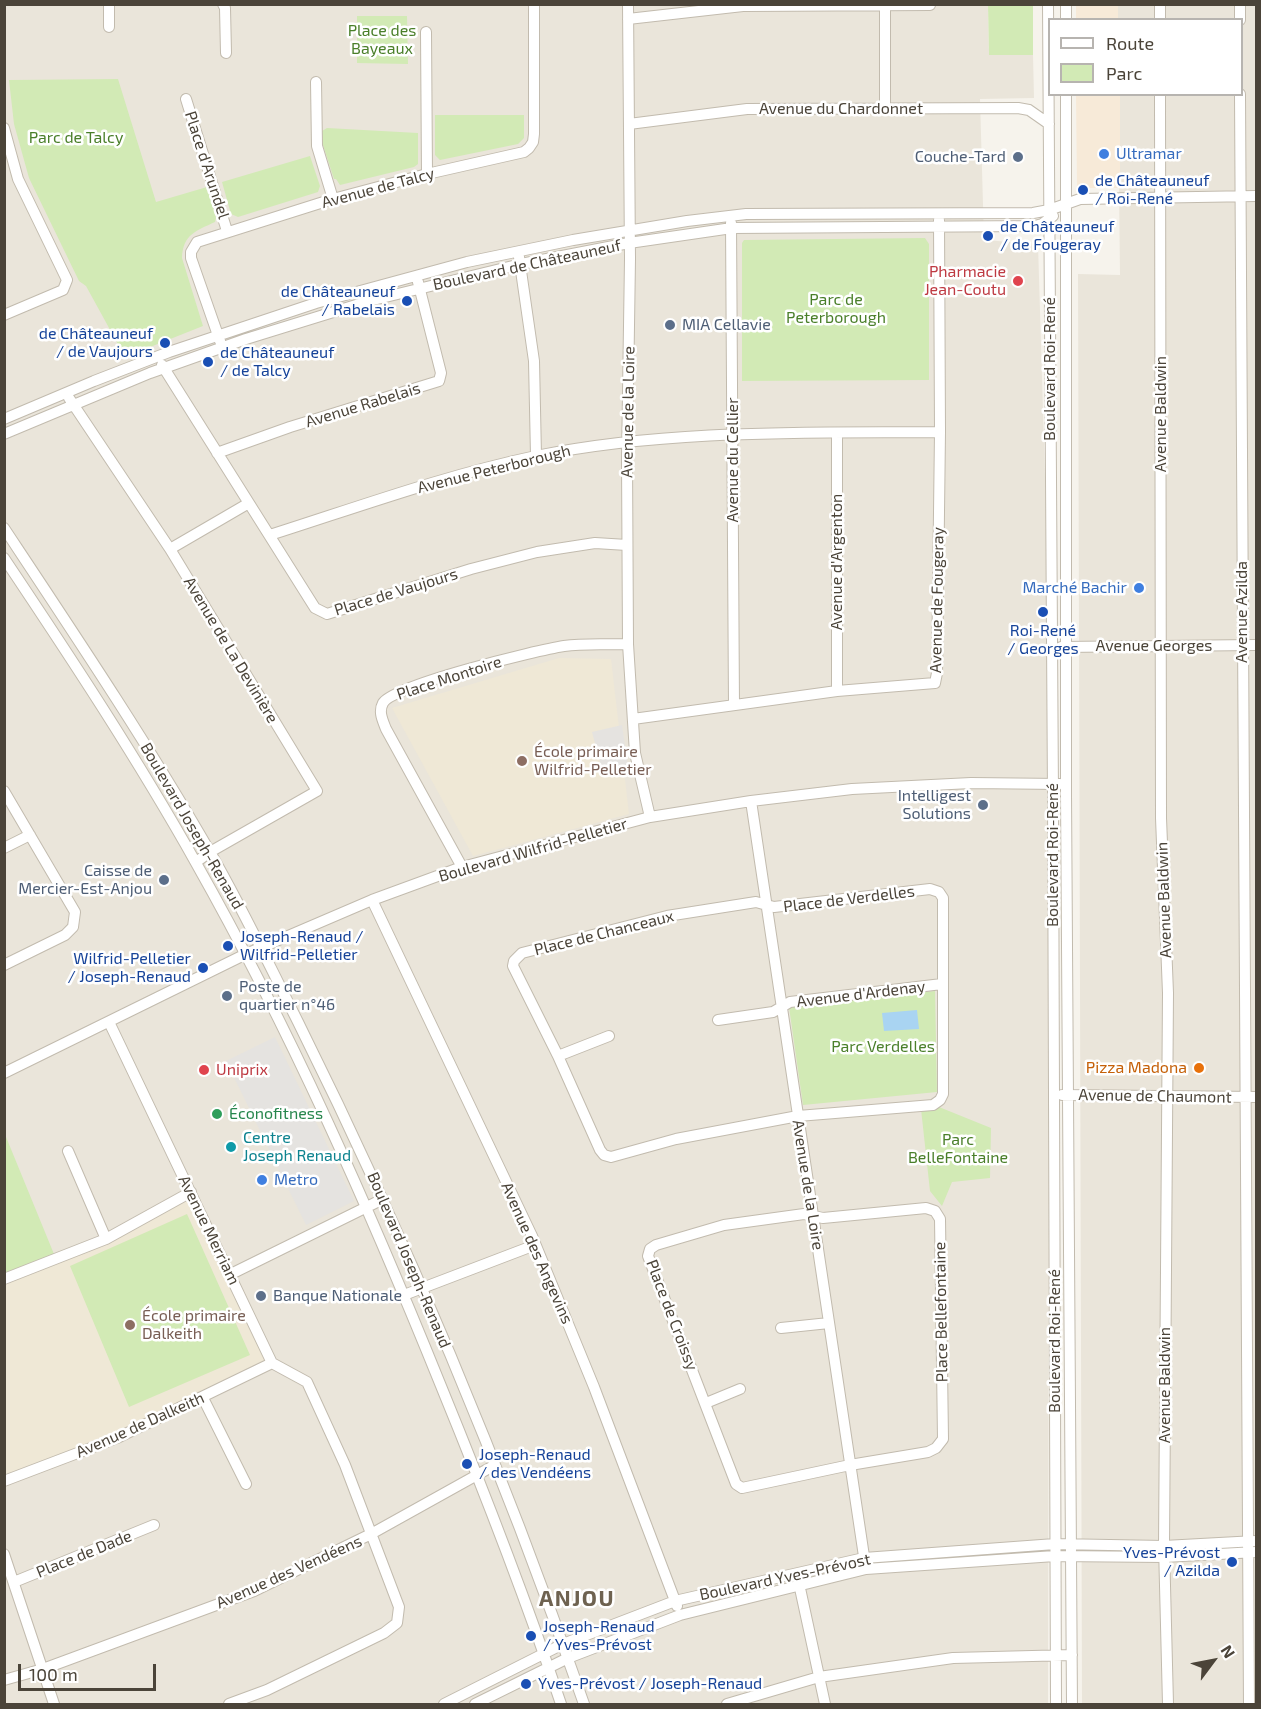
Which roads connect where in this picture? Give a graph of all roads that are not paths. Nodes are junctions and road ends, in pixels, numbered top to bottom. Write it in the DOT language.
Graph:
graph roads {
  1 [pos="109,4"];
  2 [pos="223,4"];
  3 [pos="534,4"];
  4 [pos="628,4"];
  5 [pos="783,5"];
  6 [pos="930,5"];
  7 [pos="885,6"];
  8 [pos="628,19"];
  9 [pos="109,27"];
  10 [pos="426,32"];
  11 [pos="226,53"];
  12 [pos="316,82"];
  13 [pos="1049,96"];
  14 [pos="1066,96"];
  15 [pos="1160,96"];
  16 [pos="1240,96"];
  17 [pos="186,99"];
  18 [pos="885,108"];
  19 [pos="629,124"];
  20 [pos="1049,124"];
  21 [pos="4,128"];
  22 [pos="428,174"];
  23 [pos="1241,196"];
  24 [pos="1257,196"];
  25 [pos="333,199"];
  26 [pos="1160,199"];
  27 [pos="1066,205"];
  28 [pos="939,213"];
  29 [pos="731,215"];
  30 [pos="1049,215"];
  31 [pos="939,226"];
  32 [pos="732,228"];
  33 [pos="629,230"];
  34 [pos="227,231"];
  35 [pos="629,243"];
  36 [pos="518,252"];
  37 [pos="521,264"];
  38 [pos="416,275"];
  39 [pos="419,287"];
  40 [pos="4,315"];
  41 [pos="218,335"];
  42 [pos="222,347"];
  43 [pos="157,357"];
  44 [pos="164,368"];
  45 [pos="66,393"];
  46 [pos="73,404"];
  47 [pos="4,419"];
  48 [pos="940,432"];
  49 [pos="837,433"];
  50 [pos="4,434"];
  51 [pos="733,434"];
  52 [pos="628,442"];
  53 [pos="217,453"];
  54 [pos="536,456"];
  55 [pos="249,503"];
  56 [pos="4,528"];
  57 [pos="270,535"];
  58 [pos="627,545"];
  59 [pos="170,549"];
  60 [pos="4,558"];
  61 [pos="628,644"];
  62 [pos="1242,645"];
  63 [pos="1257,645"];
  64 [pos="1067,646"];
  65 [pos="1161,646"];
  66 [pos="1052,647"];
  67 [pos="837,691"];
  68 [pos="734,705"];
  69 [pos="633,719"];
  70 [pos="1053,784"];
  71 [pos="1066,784"];
  72 [pos="4,791"];
  73 [pos="751,801"];
  74 [pos="650,817"];
  75 [pos="30,835"];
  76 [pos="4,848"];
  77 [pos="210,852"];
  78 [pos="196,862"];
  79 [pos="462,867"];
  80 [pos="372,900"];
  81 [pos="766,905"];
  82 [pos="262,948"];
  83 [pos="246,954"];
  84 [pos="4,965"];
  85 [pos="942,984"];
  86 [pos="782,1007"];
  87 [pos="296,1018"];
  88 [pos="718,1020"];
  89 [pos="109,1022"];
  90 [pos="281,1026"];
  91 [pos="609,1036"];
  92 [pos="558,1056"];
  93 [pos="4,1073"];
  94 [pos="1054,1095"];
  95 [pos="1068,1095"];
  96 [pos="1168,1096"];
  97 [pos="1251,1097"];
  98 [pos="339,1104"];
  99 [pos="322,1113"];
  100 [pos="798,1116"];
  101 [pos="68,1152"];
  102 [pos="191,1192"];
  103 [pos="383,1199"];
  104 [pos="366,1207"];
  105 [pos="813,1216"];
  106 [pos="106,1239"];
  107 [pos="535,1245"];
  108 [pos="231,1275"];
  109 [pos="4,1279"];
  110 [pos="422,1287"];
  111 [pos="404,1295"];
  112 [pos="829,1323"];
  113 [pos="781,1328"];
  114 [pos="272,1363"];
  115 [pos="740,1389"];
  116 [pos="203,1398"];
  117 [pos="706,1403"];
  118 [pos="495,1465"];
  119 [pos="850,1465"];
  120 [pos="477,1475"];
  121 [pos="4,1481"];
  122 [pos="246,1484"];
  123 [pos="154,1525"];
  124 [pos="371,1534"];
  125 [pos="1055,1544"];
  126 [pos="1252,1548"];
  127 [pos="1071,1550"];
  128 [pos="1164,1552"];
  129 [pos="4,1554"];
  130 [pos="1055,1556"];
  131 [pos="865,1563"];
  132 [pos="796,1572"];
  133 [pos="14,1582"];
  134 [pos="799,1584"];
  135 [pos="675,1601"];
  136 [pos="680,1615"];
  137 [pos="563,1644"];
  138 [pos="544,1653"];
  139 [pos="1054,1655"];
  140 [pos="1072,1655"];
  141 [pos="567,1658"];
  142 [pos="549,1666"];
  143 [pos="43,1670"];
  144 [pos="819,1677"];
  145 [pos="4,1680"];
  146 [pos="54,1704"];
  147 [pos="229,1704"];
  148 [pos="444,1704"];
  149 [pos="475,1704"];
  150 [pos="561,1704"];
  151 [pos="584,1704"];
  152 [pos="728,1704"];
  153 [pos="825,1704"];
  154 [pos="1056,1704"];
  155 [pos="1072,1704"];
  156 [pos="1168,1704"];
  157 [pos="1249,1704"];
  1 -- 9 [label="street"];
  2 -- 11 [label="street"];
  3 -- 22 [label="street, Avenue de Talcy"];
  4 -- 8 [label="street, Avenue de la Loire"];
  5 -- 7 [label="street"];
  5 -- 8 [label="street"];
  6 -- 7 [label="street"];
  7 -- 18 [label="street"];
  8 -- 19 [label="street, Avenue de la Loire"];
  10 -- 22 [label="street"];
  12 -- 25 [label="street"];
  13 -- 20 [label="street, Boulevard Roi-René"];
  14 -- 27 [label="street, Boulevard Roi-René"];
  15 -- 26 [label="street, Avenue Baldwin"];
  16 -- 23 [label="street, Avenue Azilda"];
  17 -- 34 [label="street, Place d'Arundel"];
  18 -- 19 [label="street, Avenue du Chardonnet"];
  18 -- 20 [label="street, Avenue du Chardonnet"];
  19 -- 33 [label="street, Avenue de la Loire"];
  20 -- 30 [label="street, Boulevard Roi-René"];
  21 -- 40 [label="street"];
  22 -- 25 [label="street, Avenue de Talcy"];
  23 -- 24 [label="street, Boulevard de Châteauneuf"];
  23 -- 26 [label="street, Boulevard de Châteauneuf"];
  23 -- 62 [label="street, Avenue Azilda"];
  25 -- 34 [label="street, Avenue de Talcy"];
  26 -- 27 [label="street, Boulevard de Châteauneuf"];
  26 -- 65 [label="street, Avenue Baldwin"];
  27 -- 30 [label="street, Boulevard de Châteauneuf"];
  27 -- 64 [label="street, Boulevard Roi-René"];
  28 -- 29 [label="street, Boulevard de Châteauneuf"];
  28 -- 30 [label="street, Boulevard de Châteauneuf"];
  28 -- 31 [label="street, Avenue de Fougeray"];
  29 -- 32 [label="street, Avenue du Cellier"];
  29 -- 33 [label="street, Boulevard de Châteauneuf"];
  30 -- 31 [label="street, Boulevard de Châteauneuf"];
  30 -- 66 [label="street, Boulevard Roi-René"];
  31 -- 32 [label="street, Boulevard de Châteauneuf"];
  31 -- 48 [label="street, Avenue de Fougeray"];
  32 -- 35 [label="street, Boulevard de Châteauneuf"];
  32 -- 51 [label="street, Avenue du Cellier"];
  33 -- 35 [label="street, Avenue de la Loire"];
  33 -- 36 [label="street, Boulevard de Châteauneuf"];
  34 -- 41 [label="street, Avenue de Talcy"];
  35 -- 37 [label="street, Boulevard de Châteauneuf"];
  35 -- 52 [label="street, Avenue de la Loire"];
  36 -- 37 [label="street"];
  36 -- 38 [label="street, Boulevard de Châteauneuf"];
  37 -- 39 [label="street, Boulevard de Châteauneuf"];
  37 -- 54 [label="street"];
  38 -- 39 [label="street, Avenue Rabelais"];
  38 -- 41 [label="street, Boulevard de Châteauneuf"];
  39 -- 42 [label="street, Boulevard de Châteauneuf"];
  39 -- 53 [label="street, Avenue Rabelais"];
  41 -- 42 [label="street, Avenue de Talcy"];
  41 -- 43 [label="street, Boulevard de Châteauneuf"];
  42 -- 44 [label="street, Boulevard de Châteauneuf"];
  43 -- 44 [label="street, Place de Vaujours"];
  43 -- 45 [label="street, Boulevard de Châteauneuf"];
  44 -- 46 [label="street, Boulevard de Châteauneuf"];
  44 -- 53 [label="street, Place de Vaujours"];
  45 -- 46 [label="street, Avenue de La Devinière"];
  45 -- 47 [label="street, Boulevard de Châteauneuf"];
  46 -- 50 [label="street, Boulevard de Châteauneuf"];
  46 -- 59 [label="street, Avenue de La Devinière"];
  48 -- 49 [label="street, Avenue Peterborough"];
  48 -- 67 [label="street, Avenue de Fougeray"];
  49 -- 51 [label="street, Avenue Peterborough"];
  49 -- 67 [label="street, Avenue d'Argenton"];
  51 -- 52 [label="street, Avenue Peterborough"];
  51 -- 68 [label="street, Avenue du Cellier"];
  52 -- 54 [label="street, Avenue Peterborough"];
  52 -- 58 [label="street, Avenue de la Loire"];
  53 -- 55 [label="street, Place de Vaujours"];
  54 -- 57 [label="street, Avenue Peterborough"];
  55 -- 57 [label="street, Place de Vaujours"];
  55 -- 59 [label="street"];
  56 -- 77 [label="street, Boulevard Joseph-Renaud"];
  57 -- 58 [label="street, Place de Vaujours"];
  58 -- 61 [label="street, Avenue de la Loire"];
  59 -- 77 [label="street, Avenue de La Devinière"];
  60 -- 78 [label="street, Boulevard Joseph-Renaud"];
  61 -- 69 [label="street, Avenue de la Loire"];
  61 -- 79 [label="street, Place Montoire"];
  62 -- 63 [label="street, Avenue Georges"];
  62 -- 65 [label="street, Avenue Georges"];
  62 -- 97 [label="street, Avenue Azilda"];
  64 -- 65 [label="street, Avenue Georges"];
  64 -- 66 [label="street, Avenue Georges"];
  64 -- 71 [label="street, Boulevard Roi-René"];
  65 -- 96 [label="street, Avenue Baldwin"];
  66 -- 70 [label="street, Boulevard Roi-René"];
  67 -- 68 [label="street, Avenue de Fougeray"];
  68 -- 69 [label="street, Avenue de Fougeray"];
  69 -- 74 [label="street, Avenue de la Loire"];
  70 -- 71 [label="street, Boulevard Wilfrid-Pelletier"];
  70 -- 73 [label="street, Boulevard Wilfrid-Pelletier"];
  70 -- 94 [label="street, Boulevard Roi-René"];
  71 -- 95 [label="street, Boulevard Roi-René"];
  72 -- 75 [label="street"];
  73 -- 74 [label="street, Boulevard Wilfrid-Pelletier"];
  73 -- 81 [label="street, Avenue de la Loire"];
  74 -- 79 [label="street, Boulevard Wilfrid-Pelletier"];
  75 -- 76 [label="street"];
  75 -- 84 [label="street"];
  77 -- 78 [label="street, Avenue de La Devinière"];
  77 -- 82 [label="street, Boulevard Joseph-Renaud"];
  78 -- 83 [label="street, Boulevard Joseph-Renaud"];
  79 -- 80 [label="street, Boulevard Wilfrid-Pelletier"];
  80 -- 82 [label="street, Boulevard Wilfrid-Pelletier"];
  80 -- 107 [label="street, Avenue des Angevins"];
  81 -- 85 [label="street, Place de Verdelles"];
  81 -- 86 [label="street, Avenue de la Loire"];
  81 -- 92 [label="street, Place de Chanceaux"];
  82 -- 83 [label="street, Boulevard Wilfrid-Pelletier"];
  82 -- 87 [label="street, Boulevard Joseph-Renaud"];
  83 -- 89 [label="street, Boulevard Wilfrid-Pelletier"];
  83 -- 90 [label="street, Boulevard Joseph-Renaud"];
  85 -- 86 [label="street, Avenue d'Ardenay"];
  85 -- 100 [label="street, Place de Verdelles"];
  86 -- 88 [label="street, Avenue d'Ardenay"];
  86 -- 100 [label="street, Avenue de la Loire"];
  87 -- 90 [label="street"];
  87 -- 98 [label="street, Boulevard Joseph-Renaud"];
  89 -- 93 [label="street, Boulevard Wilfrid-Pelletier"];
  89 -- 102 [label="street, Avenue Merriam"];
  90 -- 99 [label="street, Boulevard Joseph-Renaud"];
  91 -- 92 [label="street"];
  92 -- 100 [label="street, Place de Chanceaux"];
  94 -- 95 [label="street, Avenue de Chaumont"];
  94 -- 125 [label="street, Boulevard Roi-René"];
  95 -- 96 [label="street, Avenue de Chaumont"];
  95 -- 127 [label="street, Boulevard Roi-René"];
  96 -- 97 [label="street, Avenue de Chaumont"];
  96 -- 128 [label="street, Avenue Baldwin"];
  97 -- 126 [label="street, Avenue Azilda"];
  98 -- 99 [label="street"];
  98 -- 103 [label="street, Boulevard Joseph-Renaud"];
  99 -- 104 [label="street, Boulevard Joseph-Renaud"];
  100 -- 105 [label="street, Avenue de la Loire"];
  101 -- 106 [label="street"];
  102 -- 106 [label="street"];
  102 -- 108 [label="street, Avenue Merriam"];
  103 -- 104 [label="street"];
  103 -- 110 [label="street, Boulevard Joseph-Renaud"];
  104 -- 108 [label="street"];
  104 -- 111 [label="street, Boulevard Joseph-Renaud"];
  105 -- 112 [label="street, Avenue de la Loire"];
  105 -- 117 [label="street, Place de Croissy"];
  105 -- 119 [label="street, Place Bellefontaine"];
  106 -- 109 [label="street"];
  107 -- 110 [label="street"];
  107 -- 135 [label="street, Avenue des Angevins"];
  108 -- 114 [label="street, Avenue Merriam"];
  110 -- 111 [label="street"];
  110 -- 118 [label="street, Boulevard Joseph-Renaud"];
  111 -- 120 [label="street, Boulevard Joseph-Renaud"];
  112 -- 113 [label="street"];
  112 -- 119 [label="street, Avenue de la Loire"];
  114 -- 116 [label="street, Avenue de Dalkeith"];
  114 -- 124 [label="street"];
  115 -- 117 [label="street"];
  116 -- 121 [label="street, Avenue de Dalkeith"];
  116 -- 122 [label="street"];
  117 -- 119 [label="street, Place de Croissy"];
  118 -- 120 [label="street, Avenue des Vendéens"];
  118 -- 137 [label="street, Boulevard Joseph-Renaud"];
  119 -- 131 [label="street, Avenue de la Loire"];
  120 -- 124 [label="street, Avenue des Vendéens"];
  120 -- 138 [label="street, Boulevard Joseph-Renaud"];
  123 -- 133 [label="street, Place de Dade"];
  124 -- 143 [label="street, Avenue des Vendéens"];
  124 -- 147 [label="street"];
  125 -- 127 [label="street, Boulevard Yves-Prévost"];
  125 -- 130 [label="street, Boulevard Roi-René"];
  125 -- 131 [label="street, Boulevard Yves-Prévost"];
  126 -- 128 [label="street, Boulevard Yves-Prévost"];
  126 -- 157 [label="street, Avenue Azilda"];
  127 -- 128 [label="street, Boulevard Yves-Prévost"];
  127 -- 130 [label="street, Boulevard Yves-Prévost"];
  127 -- 140 [label="street, Boulevard Roi-René"];
  128 -- 156 [label="street, Avenue Baldwin"];
  129 -- 133 [label="street"];
  130 -- 131 [label="street, Boulevard Yves-Prévost"];
  130 -- 139 [label="street, Boulevard Roi-René"];
  131 -- 132 [label="street, Boulevard Yves-Prévost"];
  131 -- 134 [label="street, Boulevard Yves-Prévost"];
  132 -- 134 [label="street"];
  132 -- 135 [label="street, Boulevard Yves-Prévost"];
  133 -- 143 [label="street"];
  134 -- 136 [label="street, Boulevard Yves-Prévost"];
  134 -- 144 [label="street"];
  135 -- 136 [label="street, Avenue des Angevins"];
  135 -- 137 [label="street, Boulevard Yves-Prévost"];
  136 -- 141 [label="street, Boulevard Yves-Prévost"];
  137 -- 138 [label="street, Boulevard Yves-Prévost"];
  137 -- 141 [label="street, Boulevard Joseph-Renaud"];
  138 -- 142 [label="street, Boulevard Joseph-Renaud"];
  138 -- 148 [label="street, Boulevard Yves-Prévost"];
  139 -- 140 [label="street"];
  139 -- 144 [label="street"];
  139 -- 154 [label="street, Boulevard Roi-René"];
  140 -- 155 [label="street, Boulevard Roi-René"];
  141 -- 142 [label="street, Boulevard Yves-Prévost"];
  141 -- 151 [label="street, Boulevard Joseph-Renaud"];
  142 -- 149 [label="street, Boulevard Yves-Prévost"];
  142 -- 150 [label="street, Boulevard Joseph-Renaud"];
  143 -- 145 [label="street, Avenue des Vendéens"];
  143 -- 146 [label="street"];
  144 -- 152 [label="street"];
  144 -- 153 [label="street"];
}
